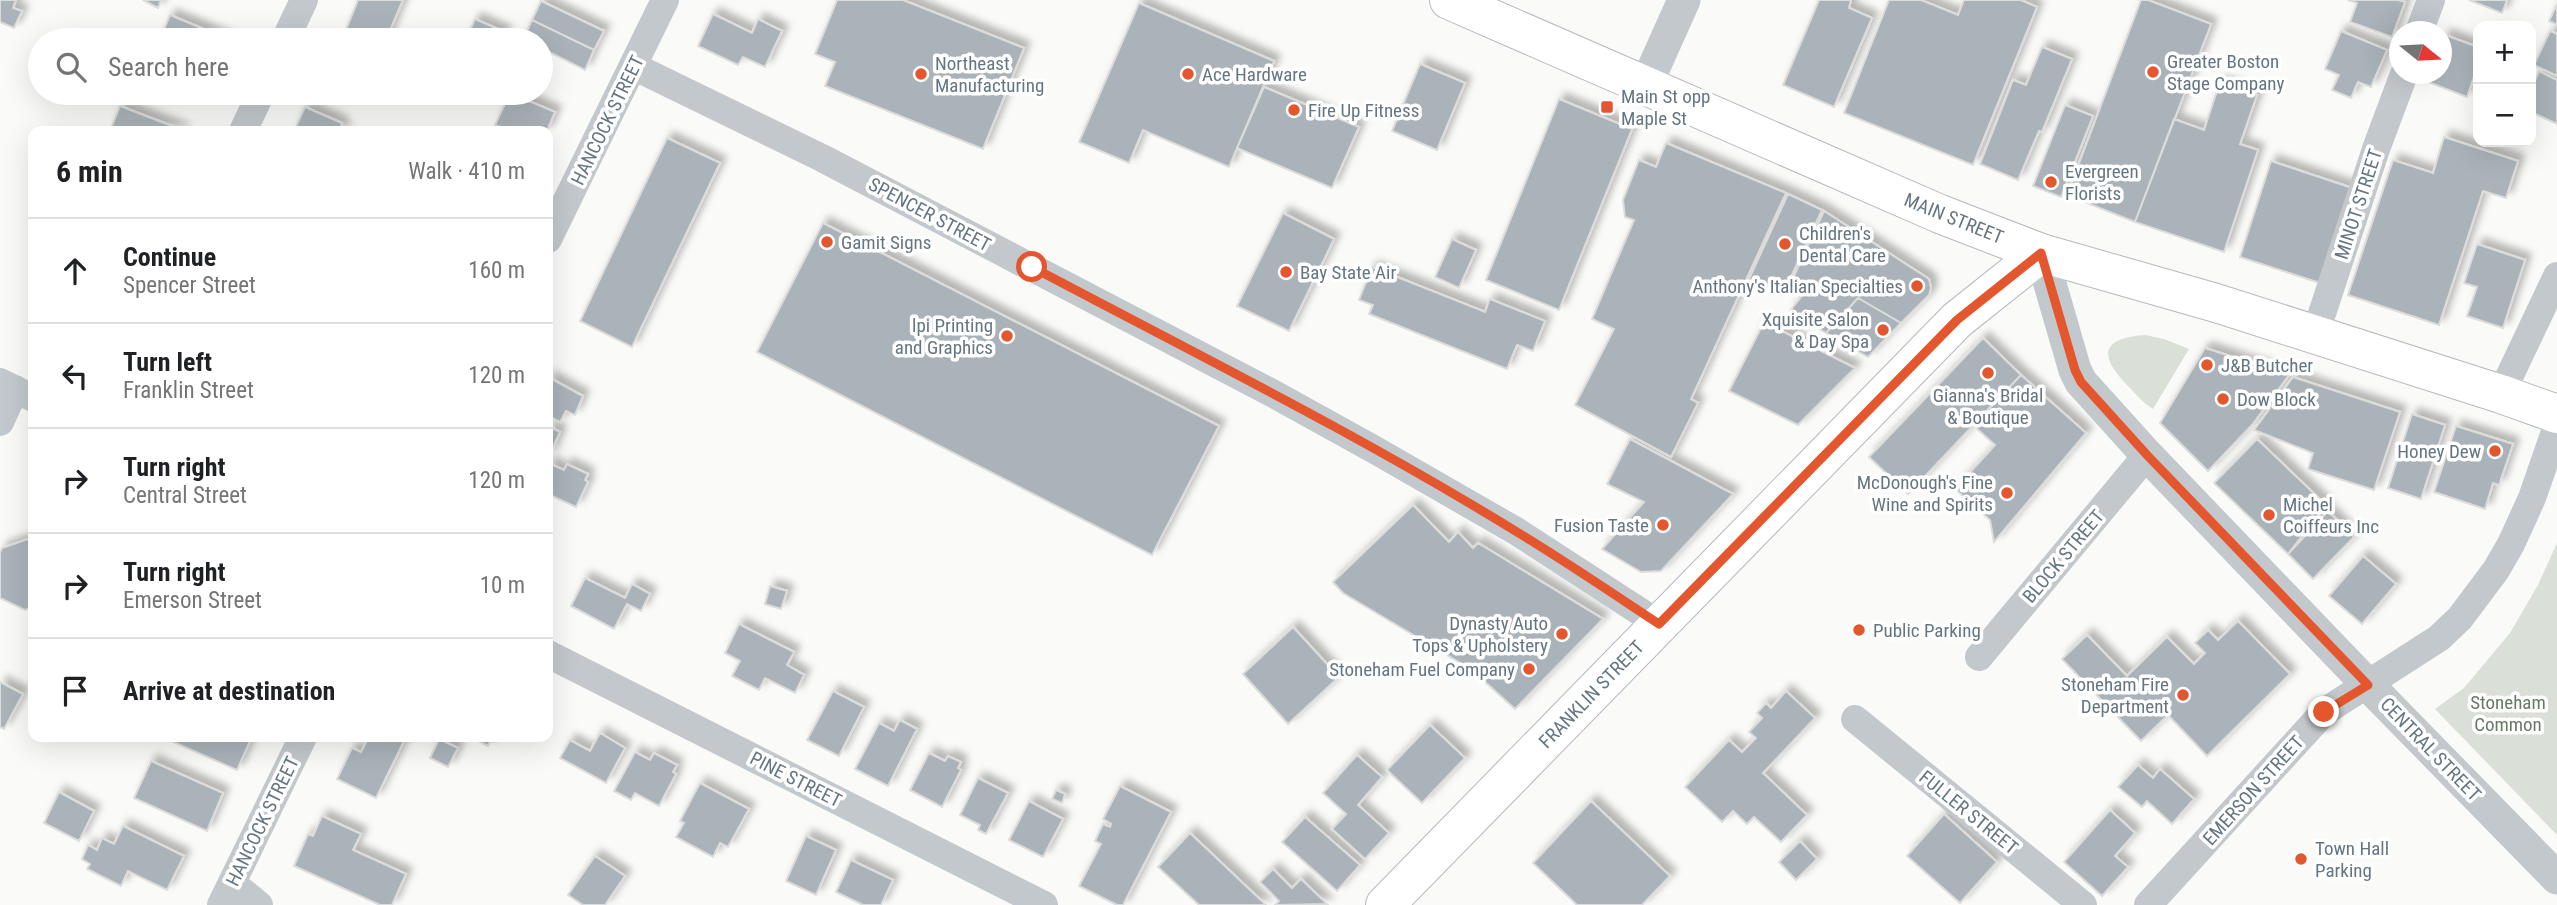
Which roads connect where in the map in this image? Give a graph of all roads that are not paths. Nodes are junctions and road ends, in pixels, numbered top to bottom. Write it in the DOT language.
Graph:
graph roads {
  1 [pos="304,0"];
  2 [pos="666,0"];
  3 [pos="1449,0"];
  4 [pos="1684,0"];
  5 [pos="2431,0"];
  6 [pos="2423,21"];
  7 [pos="291,28"];
  8 [pos="633,66"];
  9 [pos="2400,84"];
  10 [pos="1646,85"];
  11 [pos="255,105"];
  12 [pos="245,126"];
  13 [pos="553,229"];
  14 [pos="2041,253"];
  15 [pos="2557,276"];
  16 [pos="2315,335"];
  17 [pos="16,390"];
  18 [pos="2501,394"];
  19 [pos="2557,414"];
  20 [pos="0,422"];
  21 [pos="2557,426"];
  22 [pos="2147,455"];
  23 [pos="1659,624"];
  24 [pos="553,657"];
  25 [pos="1979,657"];
  26 [pos="2368,685"];
  27 [pos="1855,719"];
  28 [pos="301,742"];
  29 [pos="2557,878"];
  30 [pos="227,894"];
  31 [pos="259,905"];
  32 [pos="1044,905"];
  33 [pos="1385,905"];
  34 [pos="2083,905"];
  35 [pos="2148,905"];
  1 -- 7 [label="street"];
  2 -- 8 [label="street, HANCOCK STREET"];
  3 -- 10 [label="main road, MAIN STREET"];
  4 -- 10 [label="street"];
  5 -- 6 [label="street"];
  8 -- 13 [label="street, HANCOCK STREET"];
  8 -- 23 [label="street, SPENCER STREET"];
  9 -- 16 [label="street, MINOT STREET"];
  10 -- 14 [label="main road, MAIN STREET"];
  11 -- 12 [label="street"];
  14 -- 16 [label="main road, MAIN STREET"];
  14 -- 22 [label="street, CENTRAL STREET"];
  14 -- 23 [label="main road, FRANKLIN STREET"];
  15 -- 18 [label="street"];
  16 -- 18 [label="main road, MAIN STREET"];
  17 -- 20 [label="street"];
  18 -- 19 [label="main road, MAIN STREET"];
  21 -- 26 [label="street, EMERSON STREET"];
  22 -- 25 [label="street, BLOCK STREET"];
  22 -- 26 [label="street, CENTRAL STREET"];
  23 -- 33 [label="main road, FRANKLIN STREET"];
  24 -- 32 [label="street, PINE STREET"];
  26 -- 29 [label="street, CENTRAL STREET"];
  26 -- 35 [label="street, EMERSON STREET"];
  27 -- 34 [label="street, FULLER STREET"];
  28 -- 30 [label="street, HANCOCK STREET"];
  30 -- 31 [label="street"];
}
